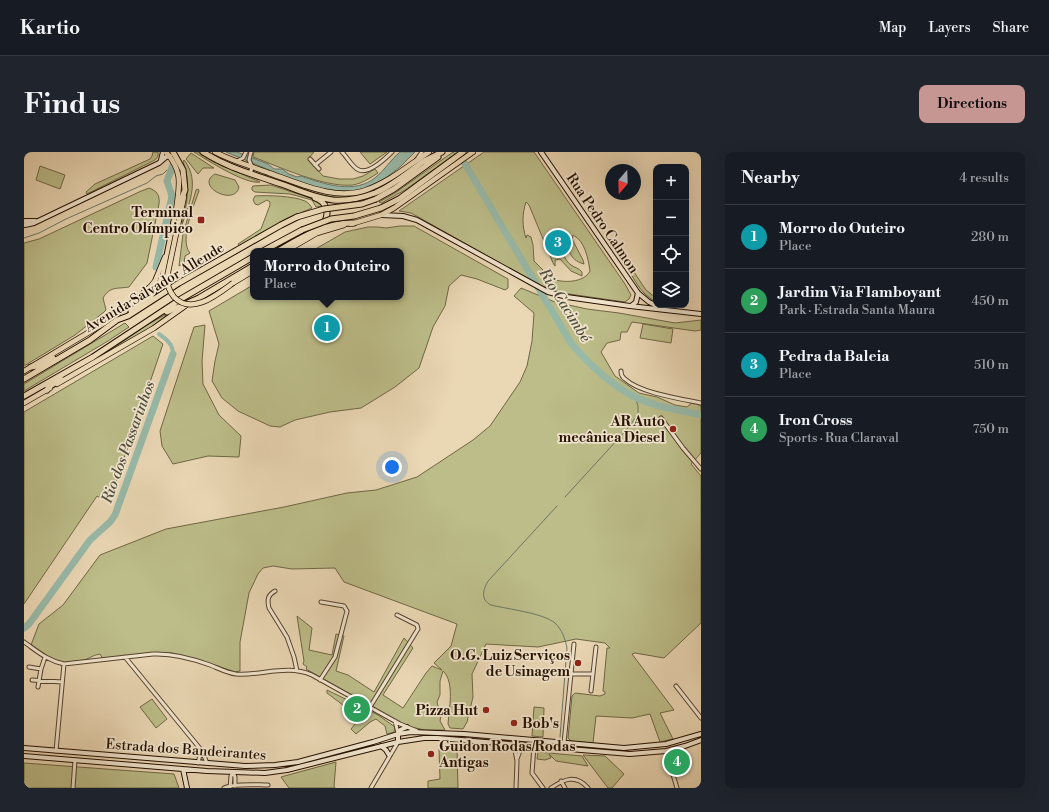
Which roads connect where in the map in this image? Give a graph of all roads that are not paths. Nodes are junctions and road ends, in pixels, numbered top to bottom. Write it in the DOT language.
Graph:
graph roads {
  1 [pos="163,152"];
  2 [pos="166,152"];
  3 [pos="203,152"];
  4 [pos="215,152"];
  5 [pos="246,152"];
  6 [pos="251,152"];
  7 [pos="331,152"];
  8 [pos="342,152"];
  9 [pos="392,152"];
  10 [pos="422,152"];
  11 [pos="429,152"];
  12 [pos="444,152"];
  13 [pos="463,152"];
  14 [pos="541,152"];
  15 [pos="470,154"];
  16 [pos="173,156"];
  17 [pos="310,159"];
  18 [pos="458,159"];
  19 [pos="161,160"];
  20 [pos="239,160"];
  21 [pos="416,160"];
  22 [pos="251,165"];
  23 [pos="315,165"];
  24 [pos="179,167"];
  25 [pos="319,169"];
  26 [pos="250,174"];
  27 [pos="185,190"];
  28 [pos="304,192"];
  29 [pos="381,215"];
  30 [pos="175,216"];
  31 [pos="25,223"];
  32 [pos="354,223"];
  33 [pos="304,236"];
  34 [pos="269,248"];
  35 [pos="283,248"];
  36 [pos="291,248"];
  37 [pos="167,254"];
  38 [pos="250,259"];
  39 [pos="250,268"];
  40 [pos="250,273"];
  41 [pos="638,293"];
  42 [pos="190,302"];
  43 [pos="630,306"];
  44 [pos="669,311"];
  45 [pos="701,314"];
  46 [pos="117,320"];
  47 [pos="150,320"];
  48 [pos="75,349"];
  49 [pos="77,366"];
  50 [pos="31,367"];
  51 [pos="24,371"];
  52 [pos="620,371"];
  53 [pos="24,379"];
  54 [pos="47,390"];
  55 [pos="24,396"];
  56 [pos="24,403"];
  57 [pos="701,403"];
  58 [pos="661,418"];
  59 [pos="701,469"];
  60 [pos="275,591"];
  61 [pos="321,602"];
  62 [pos="397,615"];
  63 [pos="24,642"];
  64 [pos="574,644"];
  65 [pos="596,647"];
  66 [pos="45,657"];
  67 [pos="125,657"];
  68 [pos="64,664"];
  69 [pos="29,666"];
  70 [pos="40,670"];
  71 [pos="297,671"];
  72 [pos="571,674"];
  73 [pos="592,674"];
  74 [pos="32,680"];
  75 [pos="320,680"];
  76 [pos="39,681"];
  77 [pos="62,682"];
  78 [pos="676,686"];
  79 [pos="38,687"];
  80 [pos="591,691"];
  81 [pos="370,707"];
  82 [pos="701,718"];
  83 [pos="395,721"];
  84 [pos="407,727"];
  85 [pos="419,732"];
  86 [pos="398,734"];
  87 [pos="701,734"];
  88 [pos="701,740"];
  89 [pos="398,742"];
  90 [pos="564,743"];
  91 [pos="514,745"];
  92 [pos="522,745"];
  93 [pos="381,746"];
  94 [pos="534,746"];
  95 [pos="24,748"];
  96 [pos="199,748"];
  97 [pos="56,751"];
  98 [pos="666,751"];
  99 [pos="389,755"];
  100 [pos="24,756"];
  101 [pos="76,760"];
  102 [pos="173,761"];
  103 [pos="517,761"];
  104 [pos="196,763"];
  105 [pos="207,763"];
  106 [pos="222,764"];
  107 [pos="245,766"];
  108 [pos="183,769"];
  109 [pos="233,772"];
  110 [pos="561,781"];
  111 [pos="268,785"];
  112 [pos="228,787"];
  113 [pos="235,787"];
  114 [pos="73,788"];
  115 [pos="187,788"];
  116 [pos="371,788"];
  117 [pos="516,788"];
  118 [pos="543,788"];
  119 [pos="551,788"];
  120 [pos="565,788"];
  121 [pos="588,788"];
  122 [pos="677,788"];
  1 -- 19 [label="main road"];
  2 -- 16 [label="main road"];
  3 -- 26 [label="highway"];
  4 -- 20 [label="main road"];
  5 -- 20 [label="street"];
  6 -- 22 [label="street"];
  7 -- 23 [label="street"];
  8 -- 9 [label="street"];
  10 -- 21 [label="street"];
  11 -- 21 [label="main road"];
  12 -- 28 [label="highway"];
  12 -- 46 [label="highway, Avenida Salvador Allende, bridge"];
  13 -- 18 [label="highway"];
  14 -- 41 [label="main road, Rua Pedro Calmon"];
  15 -- 18 [label="main road"];
  16 -- 19 [label="main road"];
  16 -- 24 [label="highway"];
  17 -- 23 [label="street"];
  18 -- 29 [label="main road"];
  18 -- 34 [label="highway, bridge"];
  19 -- 31 [label="main road"];
  20 -- 22 [label="main road"];
  21 -- 22 [label="main road"];
  22 -- 26 [label="street"];
  23 -- 25 [label="street"];
  24 -- 27 [label="highway"];
  24 -- 30 [label="main road, Avenida Salvador Allende"];
  26 -- 28 [label="highway"];
  27 -- 30 [label="highway"];
  27 -- 40 [label="main road, bridge"];
  28 -- 33 [label="highway"];
  29 -- 32 [label="main road"];
  29 -- 43 [label="main road"];
  30 -- 37 [label="highway, Avenida Salvador Allende"];
  32 -- 33 [label="highway"];
  32 -- 36 [label="main road"];
  33 -- 35 [label="highway"];
  37 -- 46 [label="highway"];
  37 -- 50 [label="main road, Avenida Salvador Allende"];
  38 -- 47 [label="highway, Avenida Salvador Allende"];
  39 -- 42 [label="highway, Avenida Salvador Allende"];
  41 -- 43 [label="main road, Rua Pedro Calmon"];
  41 -- 44 [label="main road"];
  42 -- 47 [label="highway, Avenida Salvador Allende"];
  42 -- 54 [label="main road, Avenida Salvador Allende"];
  43 -- 44 [label="main road"];
  44 -- 45 [label="main road"];
  46 -- 48 [label="highway, Avenida Salvador Allende"];
  47 -- 49 [label="highway, Avenida Salvador Allende"];
  48 -- 50 [label="highway"];
  48 -- 53 [label="highway, Avenida Salvador Allende"];
  49 -- 54 [label="highway"];
  49 -- 55 [label="highway, Avenida Salvador Allende"];
  50 -- 51 [label="main road, Avenida Salvador Allende"];
  52 -- 57 [label="street"];
  54 -- 56 [label="main road, Avenida Salvador Allende"];
  58 -- 59 [label="street"];
  60 -- 71 [label="street"];
  61 -- 75 [label="street"];
  62 -- 81 [label="street"];
  63 -- 66 [label="street"];
  64 -- 72 [label="street"];
  65 -- 73 [label="street"];
  66 -- 68 [label="street"];
  66 -- 70 [label="street"];
  67 -- 68 [label="street"];
  67 -- 71 [label="street"];
  67 -- 96 [label="street"];
  68 -- 77 [label="street"];
  69 -- 70 [label="street"];
  70 -- 76 [label="street"];
  71 -- 75 [label="street"];
  72 -- 73 [label="street"];
  72 -- 90 [label="street"];
  73 -- 80 [label="street"];
  74 -- 76 [label="street"];
  75 -- 81 [label="street"];
  76 -- 77 [label="street"];
  76 -- 79 [label="street"];
  77 -- 97 [label="street"];
  78 -- 82 [label="street"];
  81 -- 83 [label="street"];
  83 -- 84 [label="street"];
  83 -- 86 [label="street"];
  84 -- 85 [label="street"];
  84 -- 86 [label="main road"];
  85 -- 86 [label="main road, Estrada dos Bandeirantes"];
  85 -- 90 [label="main road, Estrada dos Bandeirantes"];
  86 -- 89 [label="main road"];
  86 -- 107 [label="main road, Estrada dos Bandeirantes"];
  87 -- 90 [label="main road, Estrada dos Bandeirantes"];
  88 -- 98 [label="main road, Estrada dos Bandeirantes"];
  89 -- 91 [label="main road, Estrada dos Bandeirantes"];
  89 -- 93 [label="main road, Estrada dos Bandeirantes"];
  89 -- 99 [label="street"];
  91 -- 92 [label="main road, Estrada dos Bandeirantes"];
  91 -- 103 [label="street"];
  92 -- 94 [label="main road, Estrada dos Bandeirantes"];
  92 -- 103 [label="street"];
  93 -- 99 [label="main road"];
  93 -- 109 [label="main road, Estrada dos Bandeirantes"];
  94 -- 98 [label="main road, Estrada dos Bandeirantes"];
  94 -- 118 [label="street"];
  95 -- 97 [label="main road, Estrada dos Bandeirantes"];
  96 -- 104 [label="street"];
  96 -- 105 [label="street"];
  97 -- 102 [label="main road, Estrada dos Bandeirantes"];
  98 -- 122 [label="street"];
  99 -- 116 [label="street"];
  100 -- 101 [label="main road, Estrada dos Bandeirantes"];
  101 -- 108 [label="main road, Estrada dos Bandeirantes"];
  101 -- 114 [label="street"];
  102 -- 104 [label="main road, Estrada dos Bandeirantes"];
  102 -- 108 [label="main road"];
  103 -- 117 [label="street"];
  104 -- 105 [label="main road, Estrada dos Bandeirantes"];
  104 -- 108 [label="main road"];
  105 -- 106 [label="main road, Estrada dos Bandeirantes"];
  106 -- 107 [label="main road, Estrada dos Bandeirantes"];
  106 -- 109 [label="main road"];
  107 -- 109 [label="main road"];
  108 -- 109 [label="main road, Estrada dos Bandeirantes"];
  108 -- 115 [label="main road"];
  109 -- 112 [label="street"];
  109 -- 113 [label="street"];
  110 -- 119 [label="street"];
  110 -- 120 [label="street"];
  110 -- 121 [label="street"];
  111 -- 113 [label="street"];
  112 -- 113 [label="street"];
}
